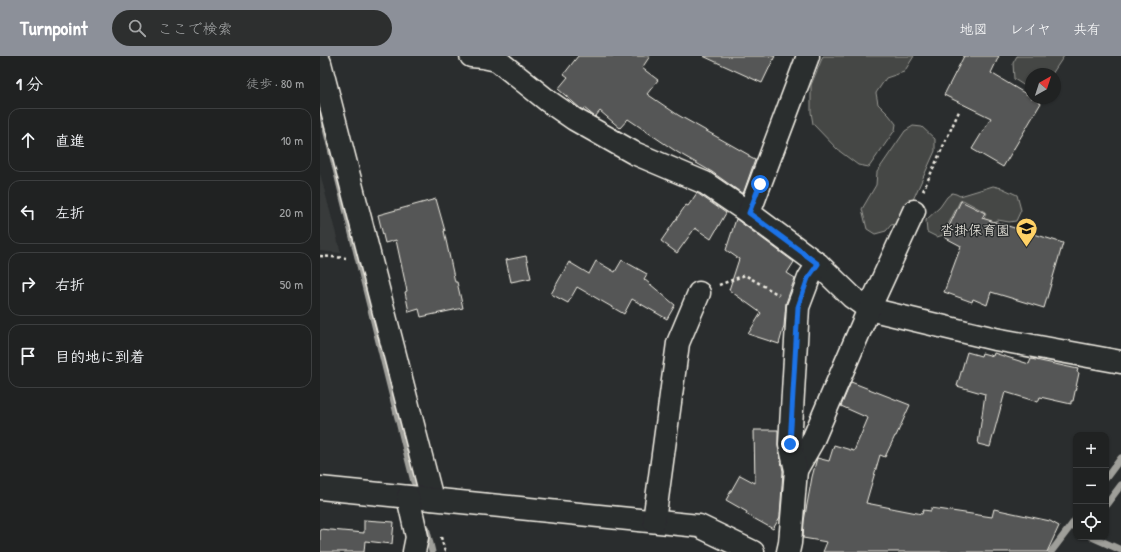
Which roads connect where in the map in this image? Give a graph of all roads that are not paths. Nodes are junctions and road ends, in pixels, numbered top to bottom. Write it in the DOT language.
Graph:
graph roads {
  1 [pos="471,56"];
  2 [pos="808,56"];
  3 [pos="497,58"];
  4 [pos="320,63"];
  5 [pos="914,211"];
  6 [pos="749,213"];
  7 [pos="818,264"];
  8 [pos="699,293"];
  9 [pos="869,309"];
  10 [pos="1121,362"];
  11 [pos="796,470"];
  12 [pos="320,488"];
  13 [pos="408,497"];
  14 [pos="432,499"];
  15 [pos="654,521"];
  16 [pos="414,552"];
  17 [pos="753,552"];
  18 [pos="788,552"];
  1 -- 3 [label="street"];
  2 -- 6 [label="street"];
  3 -- 6 [label="street"];
  4 -- 14 [label="street"];
  5 -- 9 [label="street"];
  6 -- 7 [label="street"];
  7 -- 9 [label="street"];
  7 -- 11 [label="street"];
  8 -- 15 [label="street"];
  9 -- 10 [label="street"];
  9 -- 11 [label="street"];
  11 -- 18 [label="street"];
  12 -- 13 [label="street"];
  13 -- 14 [label="street"];
  13 -- 16 [label="street"];
  14 -- 15 [label="street"];
  15 -- 17 [label="street"];
}
